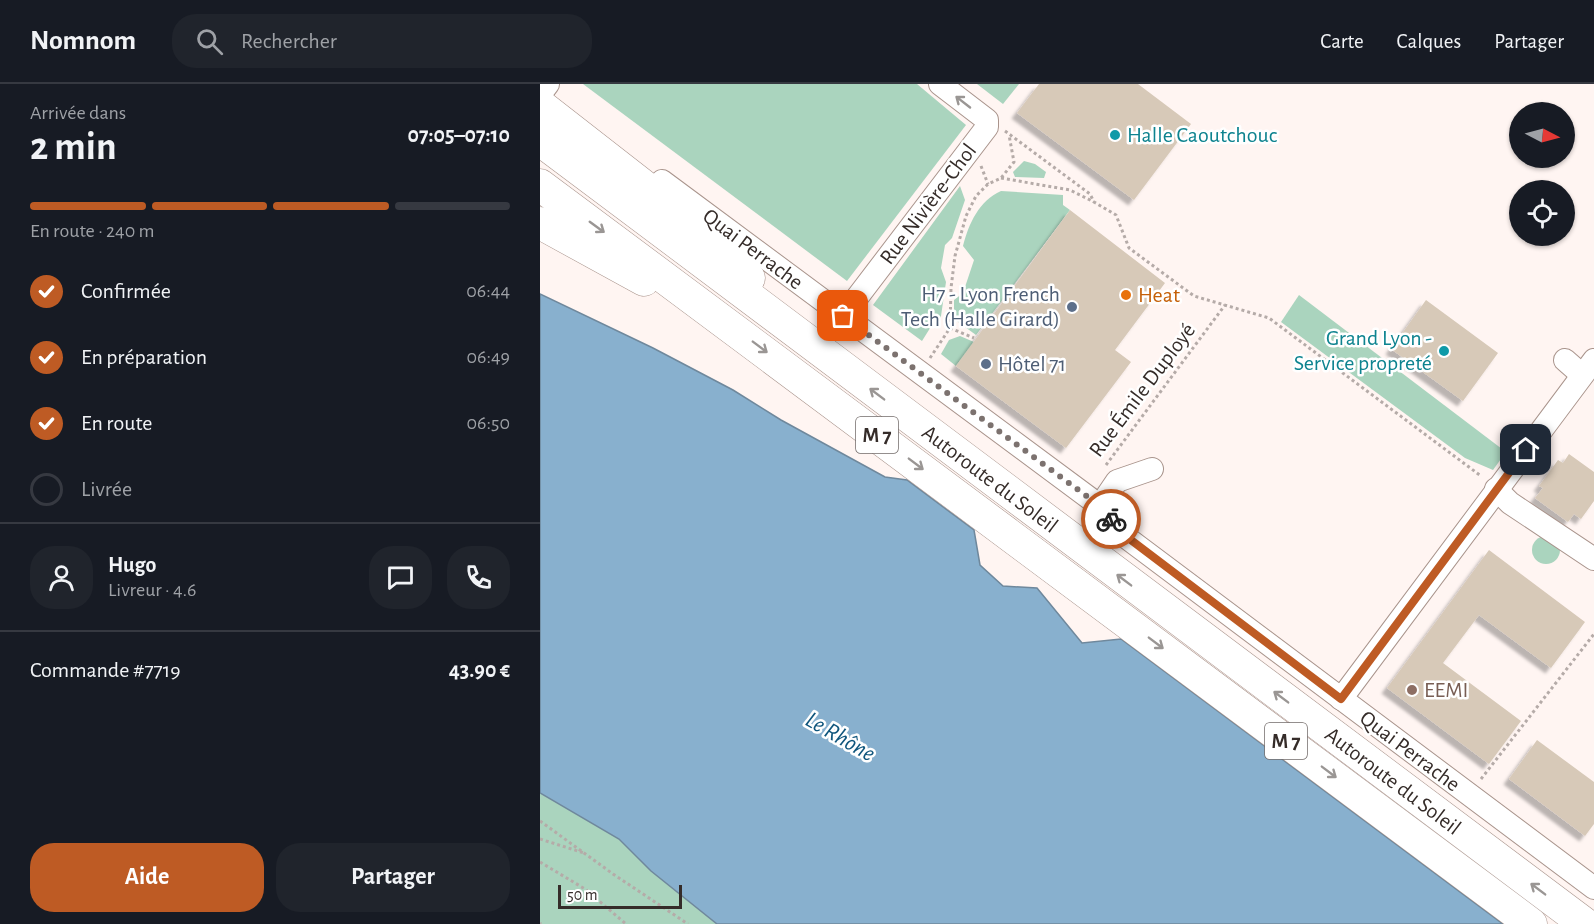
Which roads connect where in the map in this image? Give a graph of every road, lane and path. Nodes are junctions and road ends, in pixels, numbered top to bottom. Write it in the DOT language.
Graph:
graph roads {
  1 [pos="940,84"];
  2 [pos="542,93"];
  3 [pos="540,140"];
  4 [pos="982,167"];
  5 [pos="1001,178"];
  6 [pos="988,184"];
  7 [pos="540,185"];
  8 [pos="1094,202"];
  9 [pos="540,223"];
  10 [pos="1225,305"];
  11 [pos="713,312"];
  12 [pos="843,316"];
  13 [pos="950,328"];
  14 [pos="974,338"];
  15 [pos="1565,360"];
  16 [pos="1588,368"];
  17 [pos="921,372"];
  18 [pos="850,373"];
  19 [pos="1152,470"];
  20 [pos="1496,489"];
  21 [pos="1093,500"];
  22 [pos="1594,559"];
  23 [pos="1594,634"];
  24 [pos="1341,699"];
  25 [pos="1469,795"];
  26 [pos="540,821"];
  27 [pos="540,839"];
  28 [pos="586,854"];
  29 [pos="540,862"];
  30 [pos="1594,888"];
  31 [pos="626,924"];
  32 [pos="688,924"];
  33 [pos="1531,924"];
  34 [pos="1585,924"];
  12 -- 1 [label="street, Rue Nivière-Chol, one-way"];
  2 -- 12 [label="street, Quai Perrache"];
  2 -- 18 [label="highway"];
  3 -- 18 [label="highway, Autoroute du Soleil / M 7"];
  4 -- 6 [label="path"];
  5 -- 6 [label="path"];
  5 -- 8 [label="path"];
  5 -- 8 [label="path"];
  6 -- 13 [label="path"];
  7 -- 11 [label="highway, Autoroute du Soleil / M 7, one-way"];
  8 -- 10 [label="path"];
  9 -- 11 [label="highway"];
  10 -- 20 [label="path"];
  10 -- 21 [label="path, Rue Émile Duployé"];
  11 -- 33 [label="highway, Autoroute du Soleil / M 7, one-way"];
  12 -- 17 [label="street, Quai Perrache"];
  13 -- 14 [label="path"];
  13 -- 17 [label="path"];
  15 -- 16 [label="street"];
  16 -- 20 [label="street"];
  17 -- 21 [label="street, Quai Perrache"];
  34 -- 18 [label="highway, Autoroute du Soleil / M 7, one-way"];
  19 -- 21 [label="street"];
  20 -- 22 [label="street"];
  20 -- 24 [label="street"];
  21 -- 24 [label="street, Quai Perrache"];
  23 -- 25 [label="path"];
  24 -- 25 [label="street, Quai Perrache"];
  25 -- 30 [label="street, Quai Perrache"];
  26 -- 28 [label="path"];
  27 -- 28 [label="path"];
  28 -- 32 [label="path"];
  29 -- 31 [label="path"];
}
